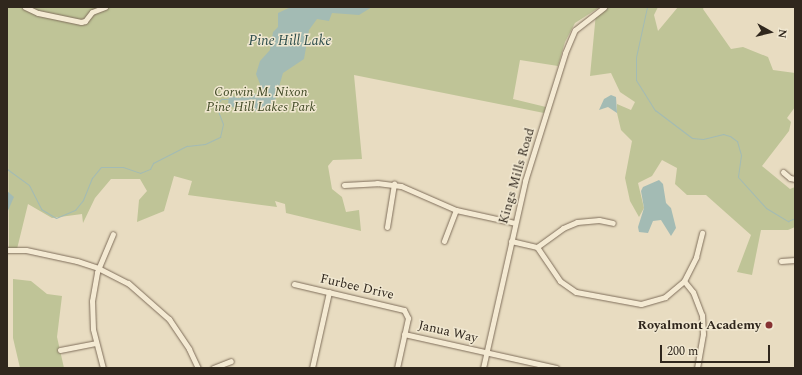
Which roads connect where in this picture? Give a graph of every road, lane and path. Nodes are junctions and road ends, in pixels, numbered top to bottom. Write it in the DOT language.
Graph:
graph roads {
  1 [pos="26,7"];
  2 [pos="106,7"];
  3 [pos="604,7"];
  4 [pos="782,172"];
  5 [pos="795,179"];
  6 [pos="394,184"];
  7 [pos="344,185"];
  8 [pos="456,210"];
  9 [pos="515,223"];
  10 [pos="613,223"];
  11 [pos="387,227"];
  12 [pos="702,233"];
  13 [pos="114,234"];
  14 [pos="444,241"];
  15 [pos="511,241"];
  16 [pos="537,247"];
  17 [pos="7,250"];
  18 [pos="795,260"];
  19 [pos="781,261"];
  20 [pos="98,268"];
  21 [pos="684,281"];
  22 [pos="294,284"];
  23 [pos="329,292"];
  24 [pos="404,334"];
  25 [pos="96,343"];
  26 [pos="60,350"];
  27 [pos="486,353"];
  28 [pos="231,361"];
  29 [pos="103,368"];
  30 [pos="198,368"];
  31 [pos="213,368"];
  32 [pos="312,368"];
  33 [pos="397,368"];
  34 [pos="483,368"];
  35 [pos="556,368"];
  36 [pos="696,368"];
  1 -- 2 [label="street"];
  3 -- 9 [label="street, Kings Mills Road"];
  4 -- 5 [label="street"];
  6 -- 7 [label="street"];
  6 -- 8 [label="street"];
  6 -- 11 [label="street"];
  8 -- 9 [label="street"];
  8 -- 14 [label="street"];
  9 -- 15 [label="street, Kings Mills Road"];
  10 -- 16 [label="street"];
  12 -- 21 [label="street"];
  13 -- 20 [label="street"];
  15 -- 16 [label="street"];
  15 -- 27 [label="street, Kings Mills Road"];
  16 -- 21 [label="street"];
  17 -- 20 [label="street"];
  18 -- 19 [label="street"];
  20 -- 25 [label="street"];
  20 -- 30 [label="street"];
  21 -- 36 [label="street"];
  22 -- 23 [label="street, Furbee Drive"];
  23 -- 24 [label="street, Furbee Drive"];
  23 -- 32 [label="street"];
  24 -- 27 [label="street, Janua Way"];
  24 -- 33 [label="street, Furbee Drive"];
  25 -- 26 [label="street"];
  25 -- 29 [label="street"];
  27 -- 34 [label="street, Kings Mills Road"];
  27 -- 35 [label="street, Janua Way"];
  28 -- 31 [label="street"];
}
